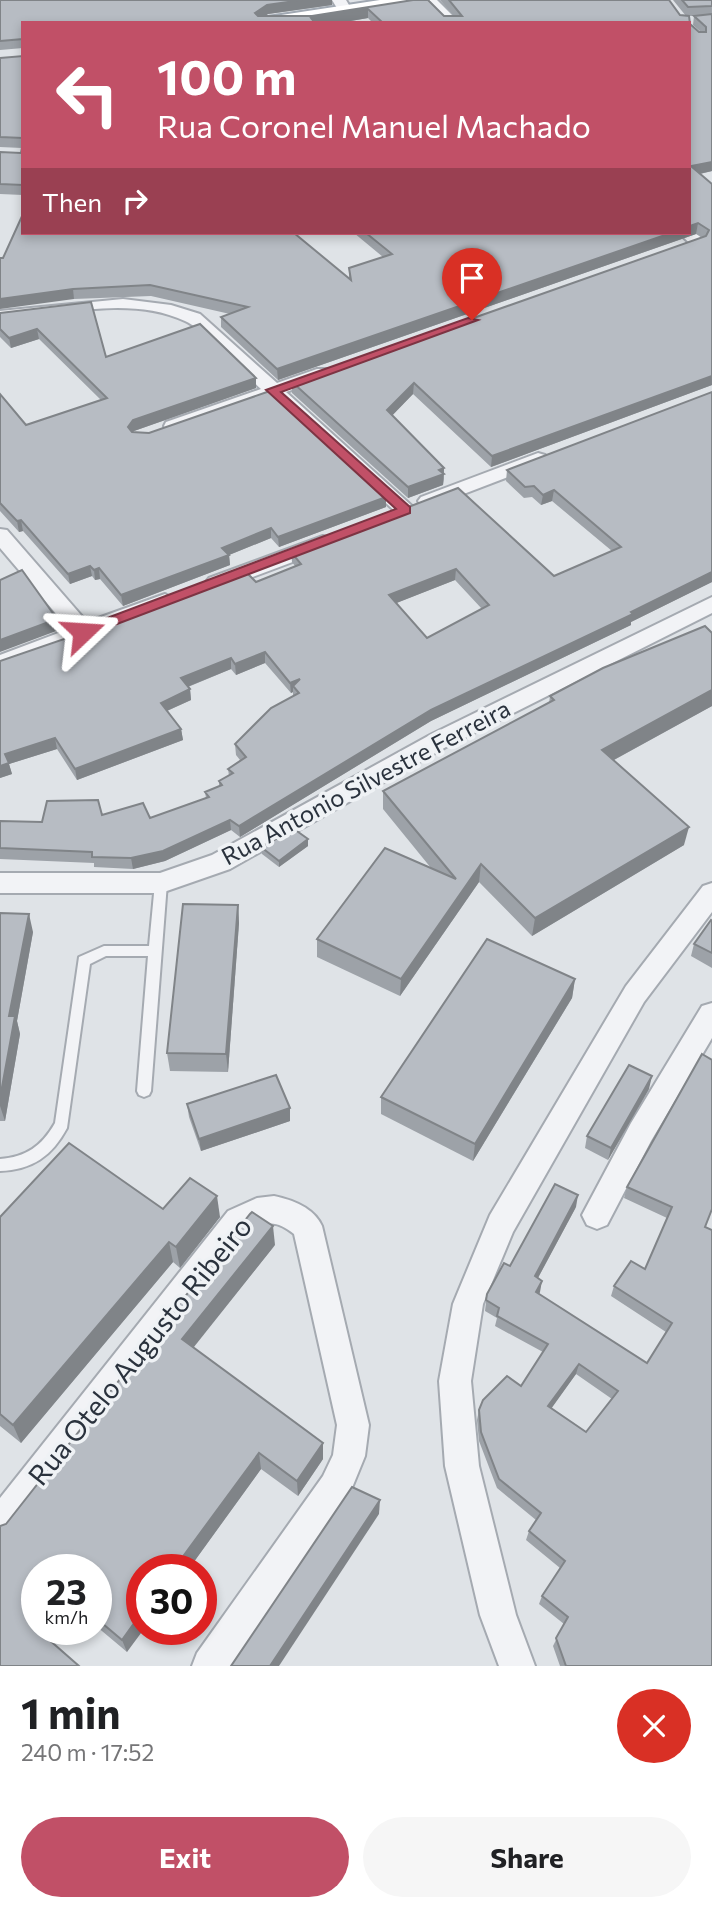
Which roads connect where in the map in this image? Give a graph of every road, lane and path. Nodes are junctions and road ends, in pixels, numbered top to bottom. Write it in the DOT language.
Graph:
graph roads {
  1 [pos="422,0"];
  2 [pos="429,0"];
  3 [pos="342,5"];
  4 [pos="276,21"];
  5 [pos="451,21"];
  6 [pos="692,237"];
  7 [pos="671,250"];
  8 [pos="712,255"];
  9 [pos="0,316"];
  10 [pos="337,368"];
  11 [pos="272,390"];
  12 [pos="153,433"];
  13 [pos="559,452"];
  14 [pos="405,510"];
  15 [pos="381,520"];
  16 [pos="344,534"];
  17 [pos="0,535"];
  18 [pos="712,604"];
  19 [pos="83,632"];
  20 [pos="0,663"];
  21 [pos="0,883"];
  22 [pos="161,883"];
  23 [pos="712,893"];
  24 [pos="155,951"];
  25 [pos="710,1024"];
  26 [pos="144,1091"];
  27 [pos="0,1165"];
  28 [pos="597,1215"];
  29 [pos="0,1525"];
  30 [pos="210,1666"];
  31 [pos="517,1666"];
  1 -- 3 [label="main road"];
  2 -- 5 [label="street"];
  3 -- 4 [label="main road"];
  6 -- 7 [label="street"];
  6 -- 8 [label="street"];
  9 -- 11 [label="street"];
  10 -- 11 [label="street"];
  11 -- 12 [label="street"];
  11 -- 14 [label="street"];
  13 -- 14 [label="street"];
  14 -- 15 [label="street"];
  16 -- 19 [label="street"];
  17 -- 19 [label="street"];
  18 -- 22 [label="street, Rua Antonio Silvestre Ferreira"];
  19 -- 20 [label="street"];
  21 -- 22 [label="street, Rua Antonio Silvestre Ferreira"];
  22 -- 24 [label="lane"];
  23 -- 31 [label="street"];
  24 -- 26 [label="lane"];
  24 -- 27 [label="lane"];
  25 -- 28 [label="street"];
  29 -- 30 [label="street, Rua Otelo Augusto Ribeiro"];
}
